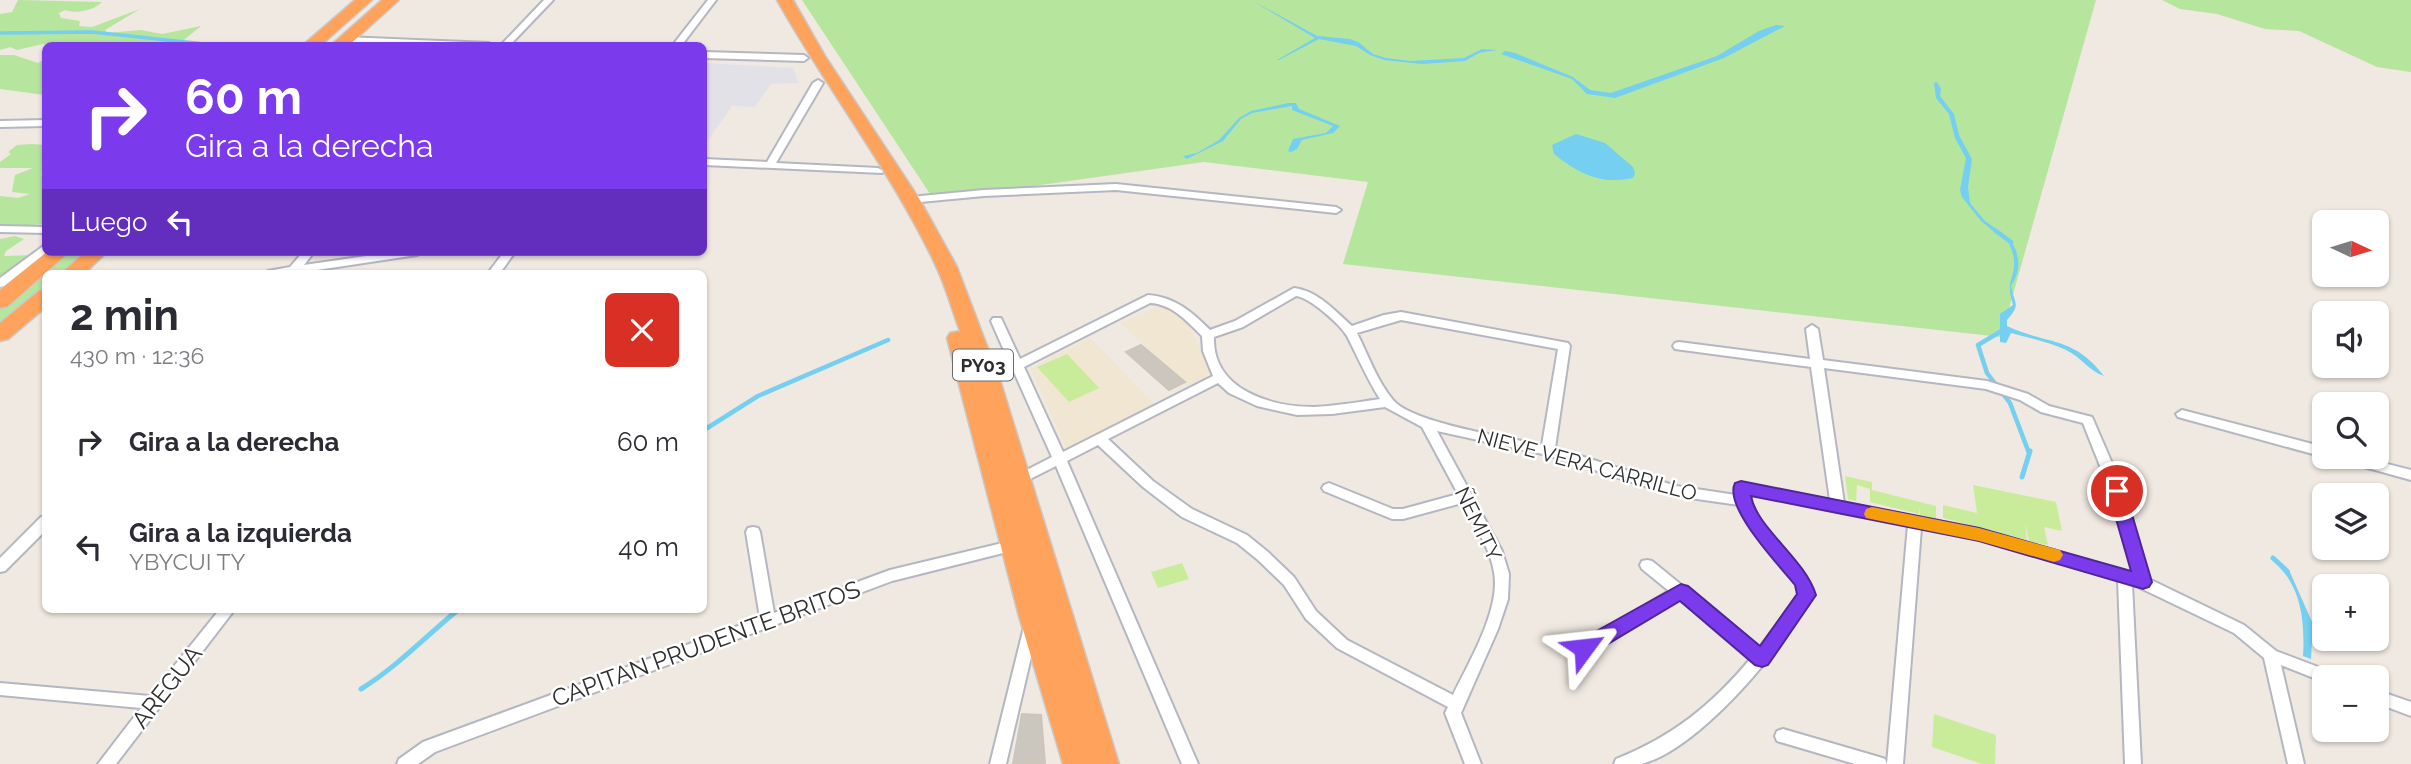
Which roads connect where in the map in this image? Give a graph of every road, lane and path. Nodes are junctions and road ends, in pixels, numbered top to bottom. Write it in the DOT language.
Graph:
graph roads {
  1 [pos="364,0"];
  2 [pos="391,0"];
  3 [pos="549,0"];
  4 [pos="712,0"];
  5 [pos="770,0"];
  6 [pos="785,0"];
  7 [pos="315,42"];
  8 [pos="342,42"];
  9 [pos="508,42"];
  10 [pos="679,42"];
  11 [pos="707,55"];
  12 [pos="804,58"];
  13 [pos="818,83"];
  14 [pos="42,123"];
  15 [pos="0,124"];
  16 [pos="707,162"];
  17 [pos="771,165"];
  18 [pos="878,171"];
  19 [pos="910,200"];
  20 [pos="1336,210"];
  21 [pos="0,229"];
  22 [pos="42,230"];
  23 [pos="42,250"];
  24 [pos="54,256"];
  25 [pos="92,256"];
  26 [pos="305,256"];
  27 [pos="392,256"];
  28 [pos="507,256"];
  29 [pos="76,270"];
  30 [pos="293,270"];
  31 [pos="304,270"];
  32 [pos="496,270"];
  33 [pos="0,284"];
  34 [pos="0,301"];
  35 [pos="41,303"];
  36 [pos="997,321"];
  37 [pos="1812,329"];
  38 [pos="1350,331"];
  39 [pos="1,333"];
  40 [pos="1208,335"];
  41 [pos="1679,346"];
  42 [pos="1016,366"];
  43 [pos="1818,366"];
  44 [pos="1218,378"];
  45 [pos="989,380"];
  46 [pos="1388,402"];
  47 [pos="2182,414"];
  48 [pos="1427,425"];
  49 [pos="1101,440"];
  50 [pos="2312,449"];
  51 [pos="1548,451"];
  52 [pos="1060,460"];
  53 [pos="2389,468"];
  54 [pos="2411,474"];
  55 [pos="1020,479"];
  56 [pos="1329,488"];
  57 [pos="1742,494"];
  58 [pos="1466,497"];
  59 [pos="1838,507"];
  60 [pos="1915,522"];
  61 [pos="42,526"];
  62 [pos="752,532"];
  63 [pos="1016,545"];
  64 [pos="1647,565"];
  65 [pos="0,567"];
  66 [pos="2125,577"];
  67 [pos="2143,582"];
  68 [pos="1681,591"];
  69 [pos="225,613"];
  70 [pos="1033,616"];
  71 [pos="768,621"];
  72 [pos="1584,648"];
  73 [pos="2271,654"];
  74 [pos="1762,659"];
  75 [pos="2312,670"];
  76 [pos="0,689"];
  77 [pos="2389,700"];
  78 [pos="155,703"];
  79 [pos="1456,705"];
  80 [pos="2411,709"];
  81 [pos="1783,736"];
  82 [pos="106,764"];
  83 [pos="405,764"];
  84 [pos="998,764"];
  85 [pos="1078,764"];
  86 [pos="1104,764"];
  87 [pos="1190,764"];
  88 [pos="1473,764"];
  89 [pos="1622,764"];
  90 [pos="1879,764"];
  91 [pos="1895,764"];
  92 [pos="2133,764"];
  93 [pos="2296,764"];
  1 -- 7 [label="highway"];
  2 -- 8 [label="highway"];
  3 -- 9 [label="street"];
  4 -- 10 [label="street"];
  5 -- 12 [label="highway, PY03"];
  6 -- 19 [label="highway, PY03"];
  11 -- 12 [label="street"];
  12 -- 13 [label="highway, PY03"];
  13 -- 17 [label="street"];
  13 -- 18 [label="highway, PY03"];
  14 -- 15 [label="street"];
  16 -- 17 [label="street"];
  17 -- 18 [label="street"];
  18 -- 63 [label="highway, PY03"];
  19 -- 20 [label="street"];
  19 -- 45 [label="highway, PY03"];
  21 -- 22 [label="street"];
  23 -- 33 [label="street"];
  24 -- 34 [label="highway"];
  25 -- 29 [label="highway"];
  26 -- 30 [label="street"];
  27 -- 31 [label="street"];
  28 -- 32 [label="street"];
  35 -- 39 [label="highway"];
  36 -- 42 [label="street"];
  37 -- 43 [label="street"];
  38 -- 40 [label="street"];
  38 -- 46 [label="street"];
  38 -- 51 [label="street"];
  40 -- 42 [label="street"];
  40 -- 44 [label="street"];
  41 -- 43 [label="street"];
  42 -- 45 [label="street"];
  42 -- 52 [label="street"];
  43 -- 59 [label="street"];
  43 -- 67 [label="street"];
  44 -- 46 [label="street"];
  44 -- 49 [label="street"];
  45 -- 55 [label="highway, PY03"];
  46 -- 48 [label="street, NIEVE VERA CARRILLO"];
  47 -- 50 [label="street"];
  48 -- 51 [label="street, NIEVE VERA CARRILLO"];
  48 -- 58 [label="street, ÑEMITY"];
  49 -- 52 [label="street"];
  49 -- 79 [label="street"];
  51 -- 57 [label="street, NIEVE VERA CARRILLO"];
  52 -- 55 [label="street"];
  52 -- 87 [label="street"];
  53 -- 54 [label="street"];
  55 -- 86 [label="highway, PY03"];
  56 -- 58 [label="street"];
  57 -- 59 [label="street, NIEVE VERA CARRILLO"];
  57 -- 74 [label="street"];
  58 -- 79 [label="street, ÑEMITY"];
  59 -- 60 [label="street, NIEVE VERA CARRILLO"];
  60 -- 66 [label="street, NIEVE VERA CARRILLO"];
  60 -- 91 [label="street"];
  61 -- 65 [label="street"];
  62 -- 71 [label="street"];
  63 -- 70 [label="highway, PY03"];
  63 -- 71 [label="street, CAPITAN PRUDENTE BRITOS"];
  64 -- 68 [label="street"];
  66 -- 67 [label="street, NIEVE VERA CARRILLO"];
  66 -- 92 [label="street"];
  67 -- 73 [label="street, NIEVE VERA CARRILLO"];
  68 -- 72 [label="street"];
  68 -- 74 [label="street"];
  69 -- 78 [label="street, AREGUA"];
  70 -- 84 [label="street"];
  70 -- 85 [label="highway, PY03"];
  71 -- 83 [label="street, CAPITAN PRUDENTE BRITOS"];
  73 -- 75 [label="street, NIEVE VERA CARRILLO"];
  73 -- 93 [label="street"];
  74 -- 89 [label="street"];
  76 -- 78 [label="street"];
  77 -- 80 [label="street"];
  78 -- 82 [label="street, AREGUA"];
  79 -- 88 [label="street"];
  81 -- 90 [label="street"];
}
